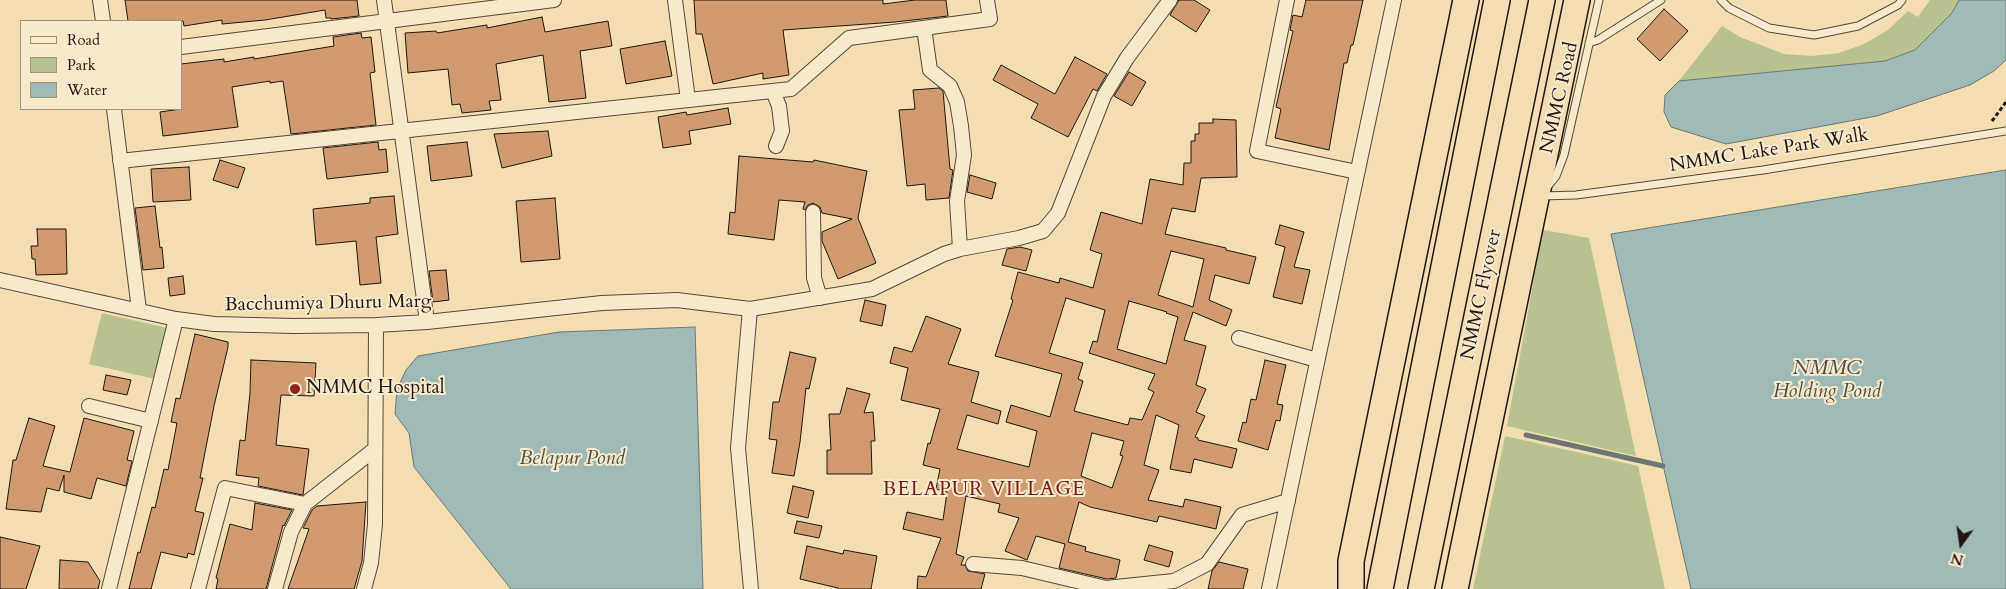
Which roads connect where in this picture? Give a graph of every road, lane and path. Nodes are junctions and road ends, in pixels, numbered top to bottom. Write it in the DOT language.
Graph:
graph roads {
  1 [pos="100,0"];
  2 [pos="384,0"];
  3 [pos="554,0"];
  4 [pos="675,0"];
  5 [pos="987,0"];
  6 [pos="1170,0"];
  7 [pos="1287,0"];
  8 [pos="1394,0"];
  9 [pos="1466,0"];
  10 [pos="1497,0"];
  11 [pos="1542,0"];
  12 [pos="1577,0"];
  13 [pos="1599,0"];
  14 [pos="1660,0"];
  15 [pos="1721,0"];
  16 [pos="1902,0"];
  17 [pos="103,20"];
  18 [pos="387,21"];
  19 [pos="924,28"];
  20 [pos="1589,44"];
  21 [pos="182,47"];
  22 [pos="773,91"];
  23 [pos="688,100"];
  24 [pos="2006,102"];
  25 [pos="114,110"];
  26 [pos="402,130"];
  27 [pos="2006,131"];
  28 [pos="1983,134"];
  29 [pos="776,146"];
  30 [pos="120,161"];
  31 [pos="1357,172"];
  32 [pos="1537,195"];
  33 [pos="813,212"];
  34 [pos="960,249"];
  35 [pos="0,280"];
  36 [pos="820,298"];
  37 [pos="750,309"];
  38 [pos="139,310"];
  39 [pos="176,319"];
  40 [pos="427,322"];
  41 [pos="376,325"];
  42 [pos="1239,338"];
  43 [pos="1317,360"];
  44 [pos="89,406"];
  45 [pos="151,421"];
  46 [pos="375,449"];
  47 [pos="1288,501"];
  48 [pos="305,504"];
  49 [pos="973,564"];
  50 [pos="109,589"];
  51 [pos="198,589"];
  52 [pos="276,589"];
  53 [pos="364,589"];
  54 [pos="751,589"];
  55 [pos="1269,589"];
  56 [pos="1352,589"];
  57 [pos="1380,589"];
  58 [pos="1421,589"];
  59 [pos="1454,589"];
  1 -- 17 [label="street"];
  2 -- 18 [label="street"];
  3 -- 18 [label="street"];
  4 -- 23 [label="street"];
  5 -- 19 [label="street"];
  6 -- 34 [label="street, Bacchumiya Dhuru Marg"];
  7 -- 31 [label="street"];
  8 -- 31 [label="street"];
  9 -- 56 [label="highway"];
  10 -- 57 [label="highway"];
  11 -- 58 [label="highway, NMMC Flyover"];
  12 -- 32 [label="highway"];
  13 -- 20 [label="lane, NMMC Road"];
  14 -- 20 [label="lane"];
  15 -- 16 [label="lane"];
  18 -- 21 [label="street"];
  18 -- 26 [label="street"];
  19 -- 22 [label="street"];
  19 -- 34 [label="street"];
  20 -- 32 [label="lane, NMMC Road"];
  22 -- 23 [label="street"];
  22 -- 29 [label="street"];
  23 -- 26 [label="street"];
  24 -- 28 [label="path"];
  25 -- 30 [label="street"];
  26 -- 30 [label="street"];
  26 -- 40 [label="street"];
  27 -- 28 [label="lane, NMMC Lake Park Walk"];
  28 -- 32 [label="lane, NMMC Lake Park Walk"];
  30 -- 38 [label="street"];
  31 -- 43 [label="street"];
  32 -- 59 [label="highway"];
  33 -- 36 [label="street"];
  34 -- 36 [label="street, Bacchumiya Dhuru Marg"];
  35 -- 38 [label="street, Bacchumiya Dhuru Marg"];
  36 -- 37 [label="street, Bacchumiya Dhuru Marg"];
  37 -- 40 [label="street, Bacchumiya Dhuru Marg"];
  37 -- 54 [label="street"];
  38 -- 39 [label="street, Bacchumiya Dhuru Marg"];
  39 -- 41 [label="street, Bacchumiya Dhuru Marg"];
  39 -- 45 [label="street"];
  40 -- 41 [label="street, Bacchumiya Dhuru Marg"];
  41 -- 46 [label="street"];
  42 -- 43 [label="street"];
  43 -- 47 [label="street"];
  44 -- 45 [label="street"];
  45 -- 50 [label="street"];
  46 -- 48 [label="street"];
  46 -- 53 [label="street"];
  47 -- 49 [label="street"];
  47 -- 55 [label="street"];
  48 -- 51 [label="street"];
  48 -- 52 [label="street"];
}
